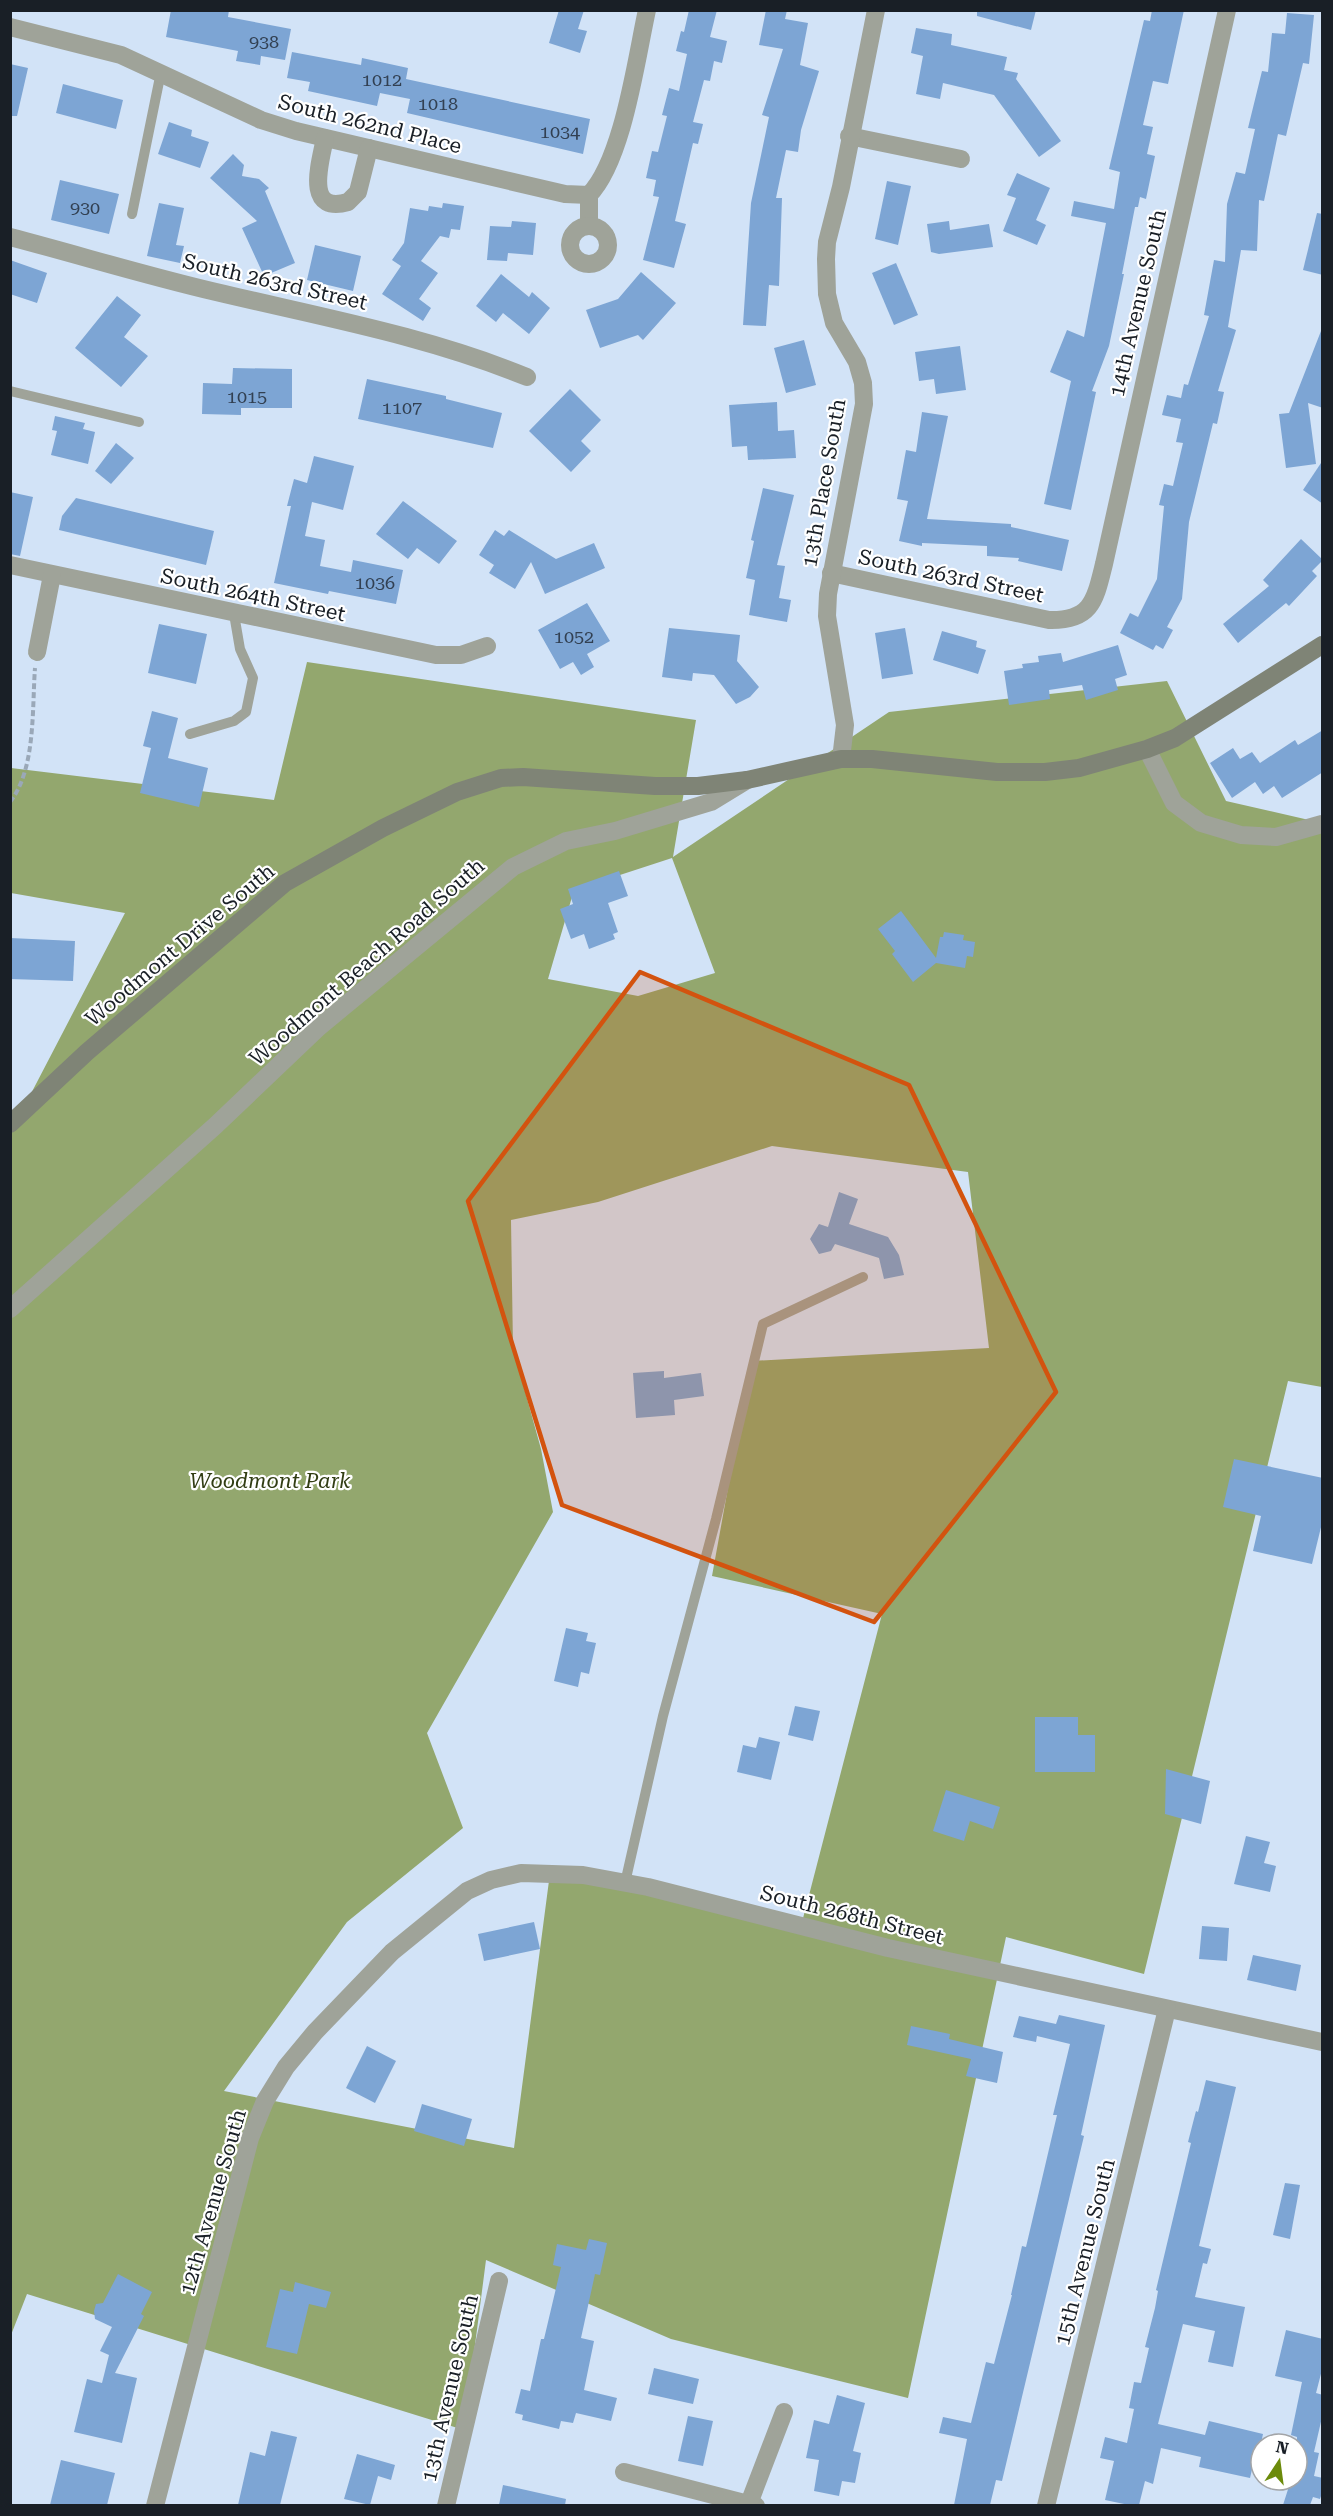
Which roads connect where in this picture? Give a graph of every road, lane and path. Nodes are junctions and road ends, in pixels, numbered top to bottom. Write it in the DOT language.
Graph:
graph roads {
  1 [pos="647,10"];
  2 [pos="876,10"];
  3 [pos="1227,10"];
  4 [pos="10,27"];
  5 [pos="161,72"];
  6 [pos="849,135"];
  7 [pos="325,138"];
  8 [pos="369,148"];
  9 [pos="961,159"];
  10 [pos="589,195"];
  11 [pos="132,214"];
  12 [pos="589,226"];
  13 [pos="10,237"];
  14 [pos="527,377"];
  15 [pos="10,392"];
  16 [pos="139,422"];
  17 [pos="10,566"];
  18 [pos="831,573"];
  19 [pos="52,575"];
  20 [pos="1092,604"];
  21 [pos="234,614"];
  22 [pos="487,645"];
  23 [pos="1323,645"];
  24 [pos="37,652"];
  25 [pos="190,734"];
  26 [pos="1147,749"];
  27 [pos="841,759"];
  28 [pos="747,780"];
  29 [pos="10,802"];
  30 [pos="1323,824"];
  31 [pos="10,1124"];
  32 [pos="863,1277"];
  33 [pos="10,1309"];
  34 [pos="626,1883"];
  35 [pos="392,1952"];
  36 [pos="1167,2009"];
  37 [pos="1323,2042"];
  38 [pos="499,2281"];
  39 [pos="784,2412"];
  40 [pos="624,2472"];
  41 [pos="155,2505"];
  42 [pos="446,2505"];
  43 [pos="751,2505"];
  44 [pos="1046,2505"];
  1 -- 10 [label="street"];
  2 -- 6 [label="street, 13th Place South"];
  3 -- 20 [label="street, 14th Avenue South"];
  4 -- 5 [label="street, South 262nd Place"];
  5 -- 7 [label="street, South 262nd Place"];
  5 -- 11 [label="lane"];
  6 -- 9 [label="street"];
  6 -- 18 [label="street, 13th Place South"];
  7 -- 8 [label="street, South 262nd Place"];
  7 -- 8 [label="street"];
  8 -- 10 [label="street, South 262nd Place"];
  10 -- 12 [label="street"];
  13 -- 14 [label="street, South 263rd Street"];
  15 -- 16 [label="lane"];
  17 -- 19 [label="street, South 264th Street"];
  18 -- 20 [label="street, South 263rd Street"];
  18 -- 27 [label="street, 13th Place South"];
  19 -- 21 [label="street, South 264th Street"];
  19 -- 24 [label="street"];
  21 -- 22 [label="street, South 264th Street"];
  21 -- 25 [label="lane"];
  23 -- 26 [label="main road, Woodmont Drive South"];
  24 -- 29 [label="path"];
  26 -- 27 [label="main road, Woodmont Drive South"];
  26 -- 30 [label="street"];
  27 -- 28 [label="main road, Woodmont Drive South"];
  28 -- 31 [label="main road, Woodmont Drive South"];
  28 -- 33 [label="street, Woodmont Beach Road South"];
  32 -- 34 [label="lane"];
  34 -- 35 [label="street, South 268th Street"];
  34 -- 36 [label="street, South 268th Street"];
  35 -- 41 [label="street, 12th Avenue South"];
  36 -- 37 [label="street, South 268th Street"];
  36 -- 44 [label="street, 15th Avenue South"];
  38 -- 42 [label="street, 13th Avenue South"];
  39 -- 43 [label="street"];
  40 -- 43 [label="street"];
}
